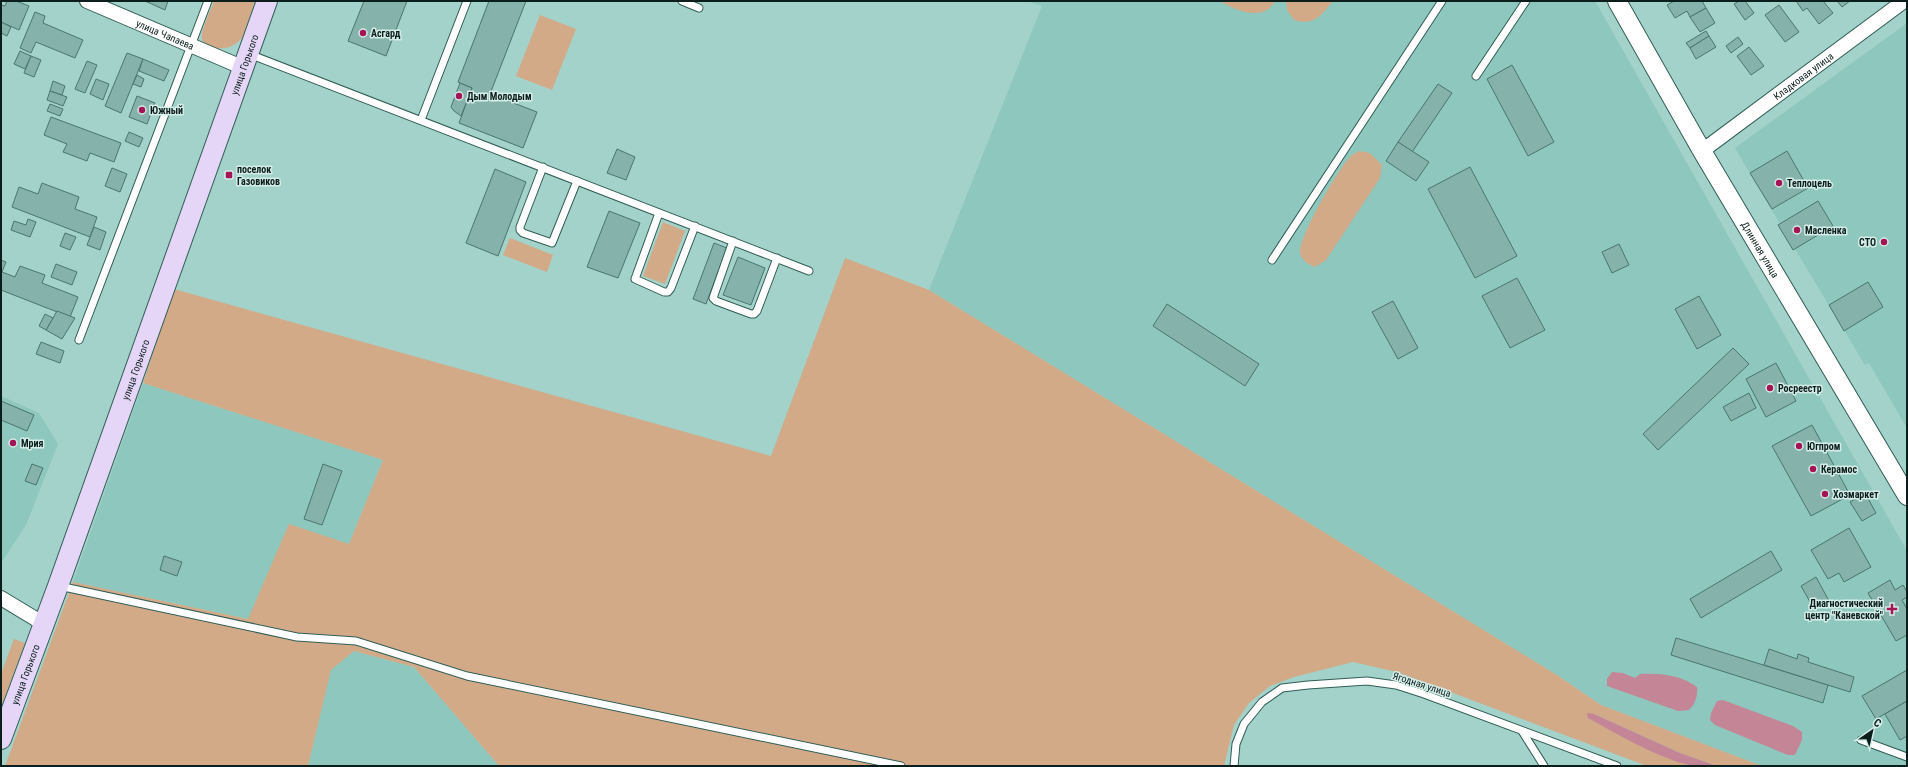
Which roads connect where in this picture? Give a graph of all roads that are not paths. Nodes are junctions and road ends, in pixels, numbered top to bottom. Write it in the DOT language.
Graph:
graph roads {
  1 [pos="87,1"];
  2 [pos="208,1"];
  3 [pos="267,1"];
  4 [pos="467,1"];
  5 [pos="682,1"];
  6 [pos="1442,1"];
  7 [pos="1526,1"];
  8 [pos="1617,1"];
  9 [pos="1904,1"];
  10 [pos="699,8"];
  11 [pos="191,45"];
  12 [pos="246,60"];
  13 [pos="1476,76"];
  14 [pos="421,120"];
  15 [pos="1702,151"];
  16 [pos="543,168"];
  17 [pos="577,181"];
  18 [pos="659,212"];
  19 [pos="694,226"];
  20 [pos="733,242"];
  21 [pos="777,258"];
  22 [pos="1272,260"];
  23 [pos="809,271"];
  24 [pos="79,340"];
  25 [pos="1907,496"];
  26 [pos="58,586"];
  27 [pos="1,598"];
  28 [pos="44,624"];
  29 [pos="1522,731"];
  30 [pos="1,738"];
  31 [pos="1860,740"];
  32 [pos="1907,757"];
  33 [pos="901,766"];
  34 [pos="1234,766"];
  35 [pos="1544,766"];
  36 [pos="1618,766"];
  1 -- 11 [label="street, улица Чапаева"];
  2 -- 11 [label="lane"];
  3 -- 12 [label="main road, улица Горького"];
  4 -- 14 [label="lane"];
  5 -- 10 [label="lane"];
  6 -- 22 [label="lane"];
  7 -- 13 [label="lane"];
  8 -- 15 [label="street, Длинная улица"];
  9 -- 15 [label="street, Кладковая улица"];
  11 -- 12 [label="street, улица Чапаева"];
  11 -- 24 [label="lane"];
  12 -- 14 [label="lane"];
  12 -- 26 [label="main road, улица Горького"];
  14 -- 16 [label="lane"];
  15 -- 25 [label="street, Длинная улица"];
  16 -- 17 [label="lane"];
  16 -- 17 [label="lane"];
  17 -- 18 [label="lane"];
  18 -- 19 [label="lane"];
  18 -- 19 [label="lane"];
  19 -- 20 [label="lane"];
  20 -- 21 [label="lane"];
  20 -- 21 [label="lane"];
  21 -- 23 [label="lane"];
  26 -- 28 [label="main road, улица Горького"];
  26 -- 33 [label="lane"];
  27 -- 28 [label="street"];
  28 -- 30 [label="main road, улица Горького"];
  29 -- 34 [label="lane, Ягодная улица"];
  29 -- 35 [label="lane"];
  29 -- 36 [label="lane, Ягодная улица"];
  31 -- 32 [label="lane"];
}
